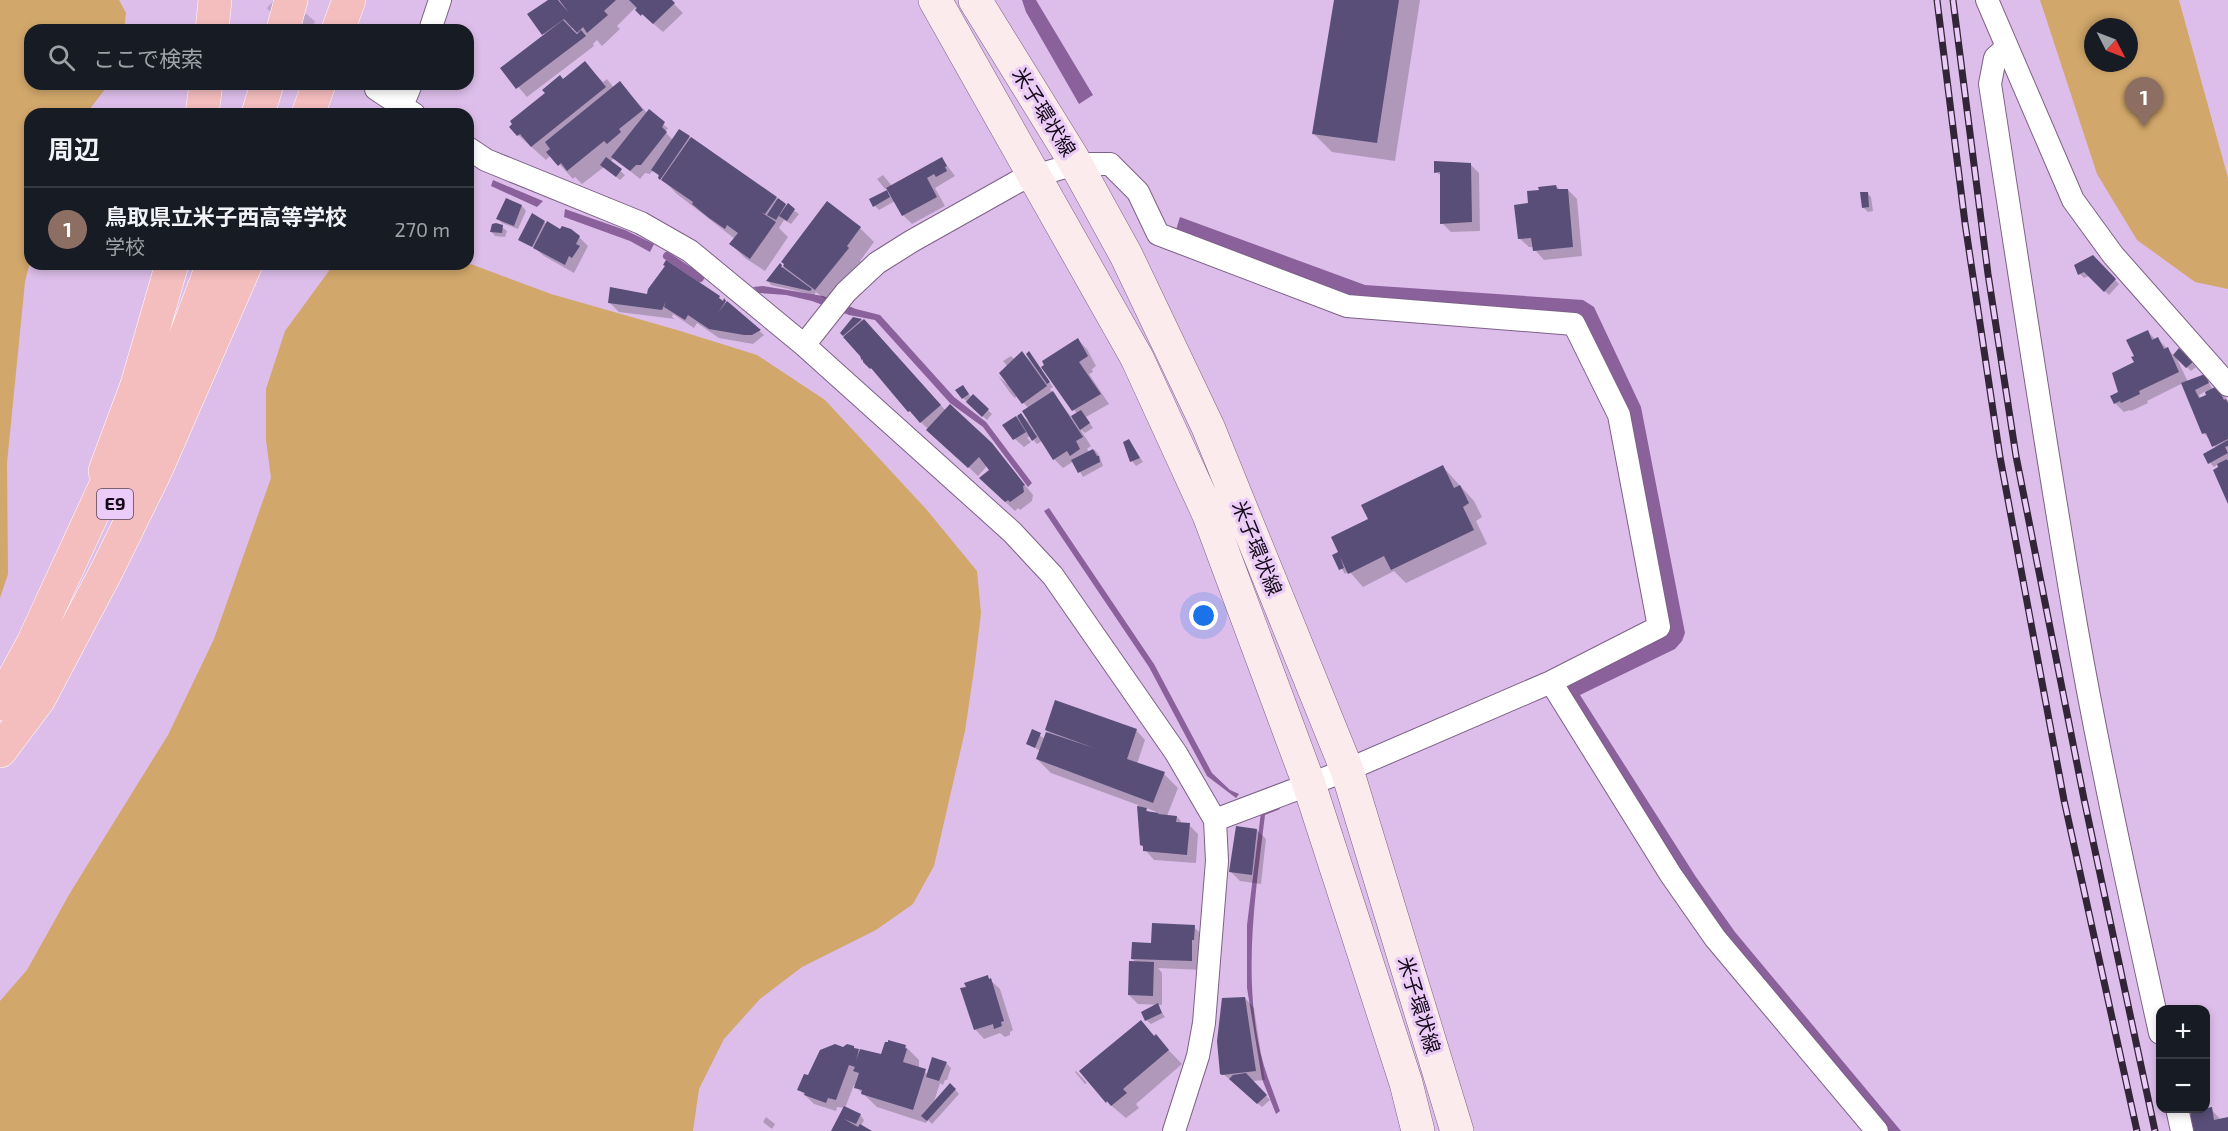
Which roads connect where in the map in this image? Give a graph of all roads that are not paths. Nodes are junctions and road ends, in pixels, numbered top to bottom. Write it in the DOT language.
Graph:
graph roads {
  1 [pos="215,0"];
  2 [pos="273,0"];
  3 [pos="291,0"];
  4 [pos="349,0"];
  5 [pos="440,0"];
  6 [pos="935,0"];
  7 [pos="1987,0"];
  8 [pos="976,1"];
  9 [pos="213,24"];
  10 [pos="267,24"];
  11 [pos="285,24"];
  12 [pos="340,24"];
  13 [pos="432,24"];
  14 [pos="2006,48"];
  15 [pos="205,90"];
  16 [pos="250,90"];
  17 [pos="265,90"];
  18 [pos="317,90"];
  19 [pos="378,90"];
  20 [pos="410,90"];
  21 [pos="203,108"];
  22 [pos="245,108"];
  23 [pos="260,108"];
  24 [pos="310,108"];
  25 [pos="405,108"];
  26 [pos="408,108"];
  27 [pos="474,152"];
  28 [pos="1076,164"];
  29 [pos="1034,176"];
  30 [pos="170,270"];
  31 [pos="193,270"];
  32 [pos="211,270"];
  33 [pos="243,270"];
  34 [pos="804,345"];
  35 [pos="2228,385"];
  36 [pos="1551,682"];
  37 [pos="3,700"];
  38 [pos="0,736"];
  39 [pos="0,751"];
  40 [pos="1347,770"];
  41 [pos="1309,784"];
  42 [pos="1215,820"];
  43 [pos="2156,1015"];
  44 [pos="2178,1113"];
  45 [pos="1174,1131"];
  46 [pos="1418,1131"];
  47 [pos="1457,1131"];
  48 [pos="1877,1131"];
  49 [pos="2182,1131"];
  1 -- 9 [label="highway"];
  2 -- 10 [label="highway"];
  3 -- 11 [label="highway"];
  4 -- 12 [label="highway"];
  5 -- 13 [label="street"];
  6 -- 29 [label="main road, 米子環状線"];
  7 -- 14 [label="street"];
  8 -- 28 [label="main road, 米子環状線"];
  14 -- 35 [label="street"];
  14 -- 43 [label="street"];
  15 -- 21 [label="highway"];
  16 -- 22 [label="highway"];
  17 -- 23 [label="highway"];
  18 -- 24 [label="highway"];
  19 -- 25 [label="street"];
  20 -- 26 [label="street"];
  27 -- 34 [label="street"];
  28 -- 29 [label="street"];
  28 -- 36 [label="street"];
  28 -- 40 [label="main road, 米子環状線"];
  29 -- 34 [label="street"];
  29 -- 41 [label="main road, 米子環状線"];
  30 -- 37 [label="highway"];
  31 -- 37 [label="highway, E9"];
  32 -- 38 [label="highway, E9"];
  33 -- 39 [label="highway"];
  34 -- 42 [label="street"];
  36 -- 40 [label="street"];
  36 -- 48 [label="street"];
  40 -- 41 [label="street"];
  40 -- 47 [label="main road, 米子環状線"];
  41 -- 42 [label="street"];
  41 -- 46 [label="main road, 米子環状線"];
  42 -- 45 [label="street"];
  44 -- 49 [label="street"];
}
